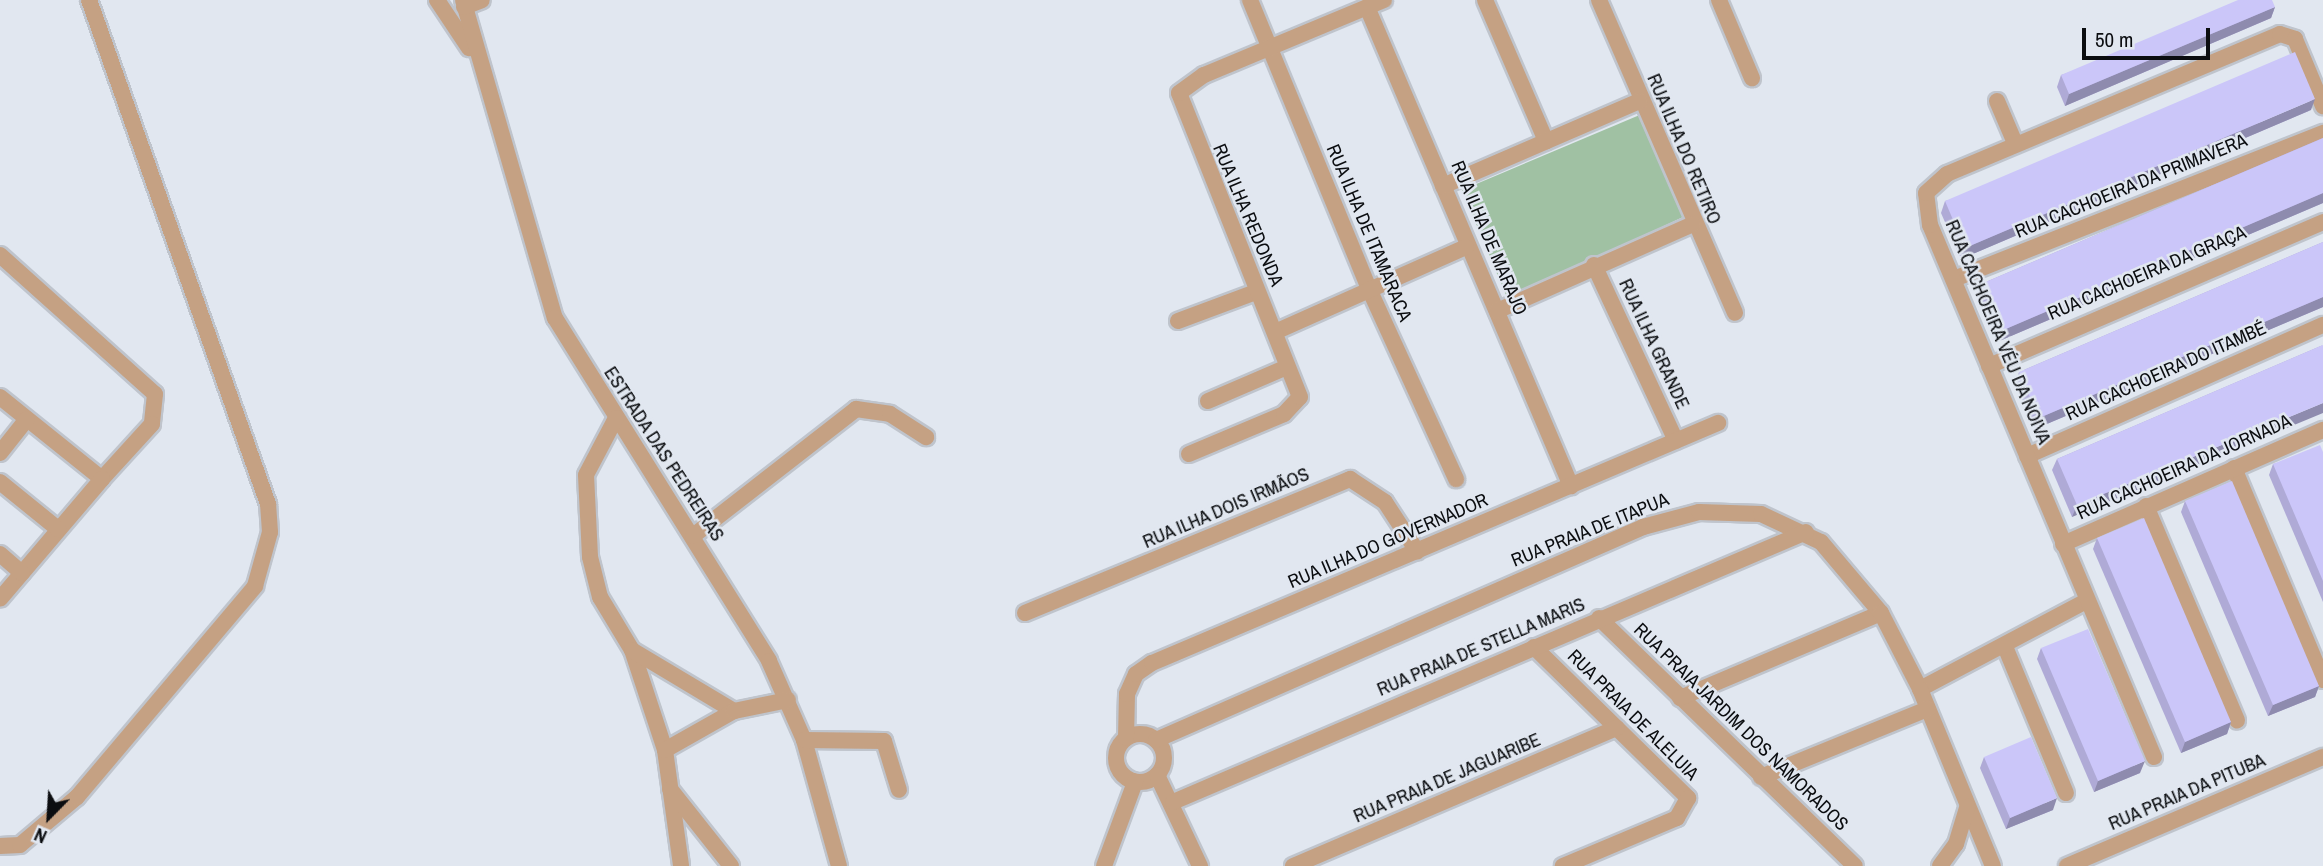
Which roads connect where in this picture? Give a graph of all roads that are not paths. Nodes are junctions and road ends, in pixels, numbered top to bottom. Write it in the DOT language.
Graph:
graph roads {
  1 [pos="89,0"];
  2 [pos="438,0"];
  3 [pos="482,0"];
  4 [pos="1250,0"];
  5 [pos="1384,0"];
  6 [pos="1485,0"];
  7 [pos="1599,0"];
  8 [pos="1718,0"];
  9 [pos="463,4"];
  10 [pos="1367,7"];
  11 [pos="1268,47"];
  12 [pos="474,56"];
  13 [pos="1752,78"];
  14 [pos="1639,101"];
  15 [pos="1997,101"];
  16 [pos="2323,106"];
  17 [pos="2323,133"];
  18 [pos="1546,141"];
  19 [pos="2015,143"];
  20 [pos="1443,186"];
  21 [pos="2323,222"];
  22 [pos="1693,224"];
  23 [pos="1466,247"];
  24 [pos="0,255"];
  25 [pos="1594,265"];
  26 [pos="1954,279"];
  27 [pos="1370,291"];
  28 [pos="1256,292"];
  29 [pos="1497,311"];
  30 [pos="1735,313"];
  31 [pos="1178,321"];
  32 [pos="2323,325"];
  33 [pos="1275,332"];
  34 [pos="1989,366"];
  35 [pos="1287,367"];
  36 [pos="0,397"];
  37 [pos="1208,401"];
  38 [pos="616,418"];
  39 [pos="27,419"];
  40 [pos="1718,423"];
  41 [pos="2323,431"];
  42 [pos="926,437"];
  43 [pos="1676,441"];
  44 [pos="0,453"];
  45 [pos="1189,454"];
  46 [pos="2027,456"];
  47 [pos="2234,468"];
  48 [pos="102,479"];
  49 [pos="1456,479"];
  50 [pos="0,482"];
  51 [pos="1571,486"];
  52 [pos="2146,506"];
  53 [pos="58,529"];
  54 [pos="1806,532"];
  55 [pos="693,536"];
  56 [pos="2063,544"];
  57 [pos="1417,551"];
  58 [pos="0,554"];
  59 [pos="22,573"];
  60 [pos="0,600"];
  61 [pos="2084,603"];
  62 [pos="1025,613"];
  63 [pos="1881,613"];
  64 [pos="1599,618"];
  65 [pos="1534,647"];
  66 [pos="2006,649"];
  67 [pos="632,650"];
  68 [pos="2323,680"];
  69 [pos="1920,689"];
  70 [pos="1680,698"];
  71 [pos="788,700"];
  72 [pos="1928,709"];
  73 [pos="734,711"];
  74 [pos="2237,720"];
  75 [pos="1618,728"];
  76 [pos="1126,738"];
  77 [pos="804,740"];
  78 [pos="1156,740"];
  79 [pos="665,750"];
  80 [pos="2323,757"];
  81 [pos="2154,758"];
  82 [pos="1157,775"];
  83 [pos="1761,777"];
  84 [pos="1135,782"];
  85 [pos="670,789"];
  86 [pos="899,790"];
  87 [pos="2066,793"];
  88 [pos="1173,802"];
  89 [pos="1967,807"];
  90 [pos="0,846"];
  91 [pos="1954,847"];
  92 [pos="681,866"];
  93 [pos="731,866"];
  94 [pos="839,866"];
  95 [pos="1104,866"];
  96 [pos="1200,866"];
  97 [pos="1293,866"];
  98 [pos="1563,866"];
  99 [pos="1855,866"];
  100 [pos="1940,866"];
  101 [pos="1962,866"];
  102 [pos="1993,866"];
  103 [pos="2067,866"];
  1 -- 90 [label="street"];
  2 -- 12 [label="street, ESTRADA DAS PEDREIRAS"];
  3 -- 9 [label="street"];
  4 -- 11 [label="street, RUA ILHA DE ITAMARACA"];
  5 -- 10 [label="street"];
  6 -- 18 [label="street"];
  7 -- 14 [label="street, RUA ILHA DO RETIRO"];
  8 -- 13 [label="street"];
  9 -- 12 [label="street, ESTRADA DAS PEDREIRAS"];
  10 -- 11 [label="street"];
  10 -- 20 [label="street, RUA ILHA DE MARAJO"];
  11 -- 27 [label="street, RUA ILHA DE ITAMARACA"];
  11 -- 28 [label="street, RUA ILHA REDONDA"];
  12 -- 38 [label="street, ESTRADA DAS PEDREIRAS"];
  14 -- 18 [label="street"];
  14 -- 22 [label="street, RUA ILHA DO RETIRO"];
  15 -- 19 [label="street"];
  16 -- 19 [label="street, RUA CACHOEIRA VÉU DA NOIVA"];
  17 -- 26 [label="street, RUA CACHOEIRA DA PRIMAVERA"];
  18 -- 20 [label="street"];
  19 -- 26 [label="street, RUA CACHOEIRA VÉU DA NOIVA"];
  20 -- 23 [label="street, RUA ILHA DE MARAJO"];
  21 -- 34 [label="street, RUA CACHOEIRA DA GRAÇA"];
  22 -- 25 [label="street"];
  22 -- 30 [label="street, RUA ILHA DO RETIRO"];
  23 -- 27 [label="street"];
  23 -- 29 [label="street, RUA ILHA DE MARAJO"];
  24 -- 48 [label="street"];
  25 -- 29 [label="street"];
  25 -- 43 [label="street, RUA ILHA GRANDE"];
  26 -- 34 [label="street, RUA CACHOEIRA VÉU DA NOIVA"];
  27 -- 33 [label="street"];
  27 -- 49 [label="street, RUA ILHA DE ITAMARACA"];
  28 -- 31 [label="street"];
  28 -- 33 [label="street, RUA ILHA REDONDA"];
  29 -- 51 [label="street, RUA ILHA DE MARAJO"];
  32 -- 46 [label="street, RUA CACHOEIRA DO ITAMBÉ"];
  33 -- 35 [label="street, RUA ILHA REDONDA"];
  34 -- 46 [label="street, RUA CACHOEIRA VÉU DA NOIVA"];
  35 -- 37 [label="street"];
  35 -- 45 [label="street, RUA ILHA REDONDA"];
  36 -- 39 [label="street"];
  38 -- 55 [label="street, ESTRADA DAS PEDREIRAS"];
  38 -- 67 [label="street"];
  39 -- 44 [label="street"];
  39 -- 48 [label="street"];
  40 -- 43 [label="street, RUA ILHA DO GOVERNADOR"];
  41 -- 47 [label="street, RUA CACHOEIRA DA JORNADA"];
  42 -- 55 [label="street"];
  43 -- 51 [label="street, RUA ILHA DO GOVERNADOR"];
  46 -- 56 [label="street, RUA CACHOEIRA VÉU DA NOIVA"];
  47 -- 52 [label="street, RUA CACHOEIRA DA JORNADA"];
  47 -- 68 [label="street"];
  48 -- 53 [label="street"];
  50 -- 53 [label="street"];
  51 -- 57 [label="street, RUA ILHA DO GOVERNADOR"];
  52 -- 56 [label="street, RUA CACHOEIRA DA JORNADA"];
  52 -- 74 [label="street"];
  53 -- 59 [label="street"];
  54 -- 63 [label="street, RUA PRAIA DE ITAPUA"];
  54 -- 64 [label="street, RUA PRAIA DE STELLA MARIS"];
  54 -- 78 [label="street, RUA PRAIA DE ITAPUA"];
  55 -- 71 [label="street, ESTRADA DAS PEDREIRAS"];
  56 -- 61 [label="street, RUA CACHOEIRA VÉU DA NOIVA"];
  57 -- 62 [label="street, RUA ILHA DOIS IRMÃOS"];
  57 -- 76 [label="street, RUA ILHA DO GOVERNADOR"];
  58 -- 59 [label="street"];
  59 -- 60 [label="street"];
  61 -- 66 [label="street"];
  61 -- 81 [label="street, RUA CACHOEIRA VÉU DA NOIVA"];
  63 -- 69 [label="street, RUA PRAIA DE ITAPUA"];
  63 -- 70 [label="street"];
  64 -- 65 [label="street, RUA PRAIA DE STELLA MARIS"];
  64 -- 70 [label="street, RUA PRAIA JARDIM DOS NAMORADOS"];
  65 -- 75 [label="street, RUA PRAIA DE ALELUIA"];
  65 -- 88 [label="street, RUA PRAIA DE STELLA MARIS"];
  66 -- 69 [label="street"];
  66 -- 87 [label="street"];
  67 -- 73 [label="street"];
  67 -- 79 [label="street"];
  69 -- 72 [label="street, RUA PRAIA DE ITAPUA"];
  70 -- 83 [label="street, RUA PRAIA JARDIM DOS NAMORADOS"];
  71 -- 73 [label="street"];
  71 -- 77 [label="street, ESTRADA DAS PEDREIRAS"];
  72 -- 83 [label="street"];
  72 -- 89 [label="street, RUA PRAIA DE ITAPUA"];
  73 -- 79 [label="street"];
  75 -- 97 [label="street, RUA PRAIA DE JAGUARIBE"];
  75 -- 98 [label="street, RUA PRAIA DE ALELUIA"];
  76 -- 78 [label="street"];
  76 -- 84 [label="street"];
  77 -- 86 [label="street"];
  77 -- 94 [label="street, ESTRADA DAS PEDREIRAS"];
  78 -- 82 [label="street"];
  79 -- 85 [label="street"];
  80 -- 103 [label="street, RUA PRAIA DA PITUBA"];
  82 -- 84 [label="street"];
  82 -- 88 [label="street"];
  83 -- 99 [label="street, RUA PRAIA JARDIM DOS NAMORADOS"];
  84 -- 95 [label="street"];
  85 -- 92 [label="street"];
  85 -- 93 [label="street"];
  88 -- 96 [label="street"];
  89 -- 91 [label="street"];
  89 -- 102 [label="street, RUA PRAIA DE ITAPUA"];
  91 -- 100 [label="street"];
  91 -- 101 [label="street"];
}
